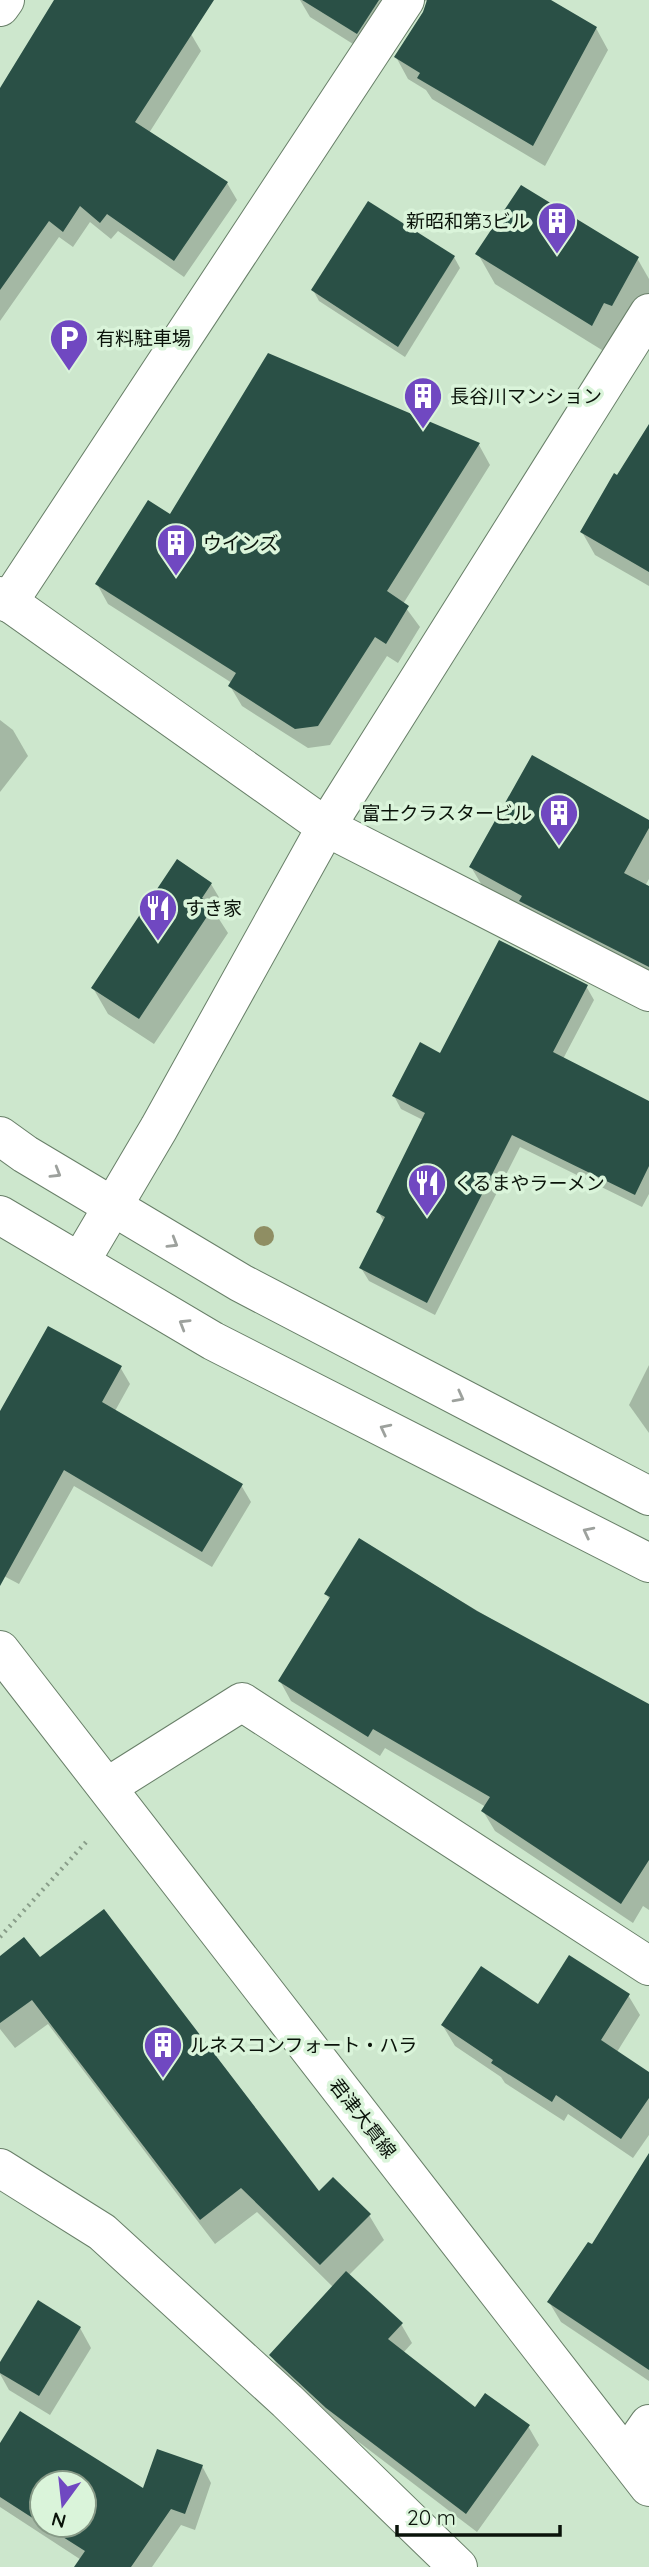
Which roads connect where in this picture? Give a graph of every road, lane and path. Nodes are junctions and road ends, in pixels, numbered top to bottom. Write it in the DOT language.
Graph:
graph roads {
  1 [pos="5,0"];
  2 [pos="405,0"];
  3 [pos="0,7"];
  4 [pos="649,313"];
  5 [pos="4,600"];
  6 [pos="327,827"];
  7 [pos="649,992"];
  8 [pos="0,1136"];
  9 [pos="114,1208"];
  10 [pos="0,1214"];
  11 [pos="80,1262"];
  12 [pos="649,1496"];
  13 [pos="649,1563"];
  14 [pos="0,1650"];
  15 [pos="113,1796"];
  16 [pos="0,1937"];
  17 [pos="649,1966"];
  18 [pos="0,2168"];
  19 [pos="649,2424"];
  20 [pos="625,2457"];
  21 [pos="649,2487"];
  22 [pos="458,2567"];
  1 -- 3 [label="street"];
  2 -- 5 [label="street"];
  4 -- 6 [label="street"];
  5 -- 6 [label="street"];
  6 -- 7 [label="street"];
  6 -- 9 [label="street"];
  8 -- 9 [label="street, one-way"];
  9 -- 11 [label="street"];
  9 -- 12 [label="street, one-way"];
  10 -- 11 [label="street"];
  13 -- 11 [label="street, one-way"];
  14 -- 15 [label="street, 君津大貫線"];
  15 -- 16 [label="path"];
  15 -- 17 [label="street"];
  15 -- 20 [label="street, 君津大貫線"];
  18 -- 22 [label="street"];
  19 -- 20 [label="street"];
  20 -- 21 [label="street, 君津大貫線"];
}
